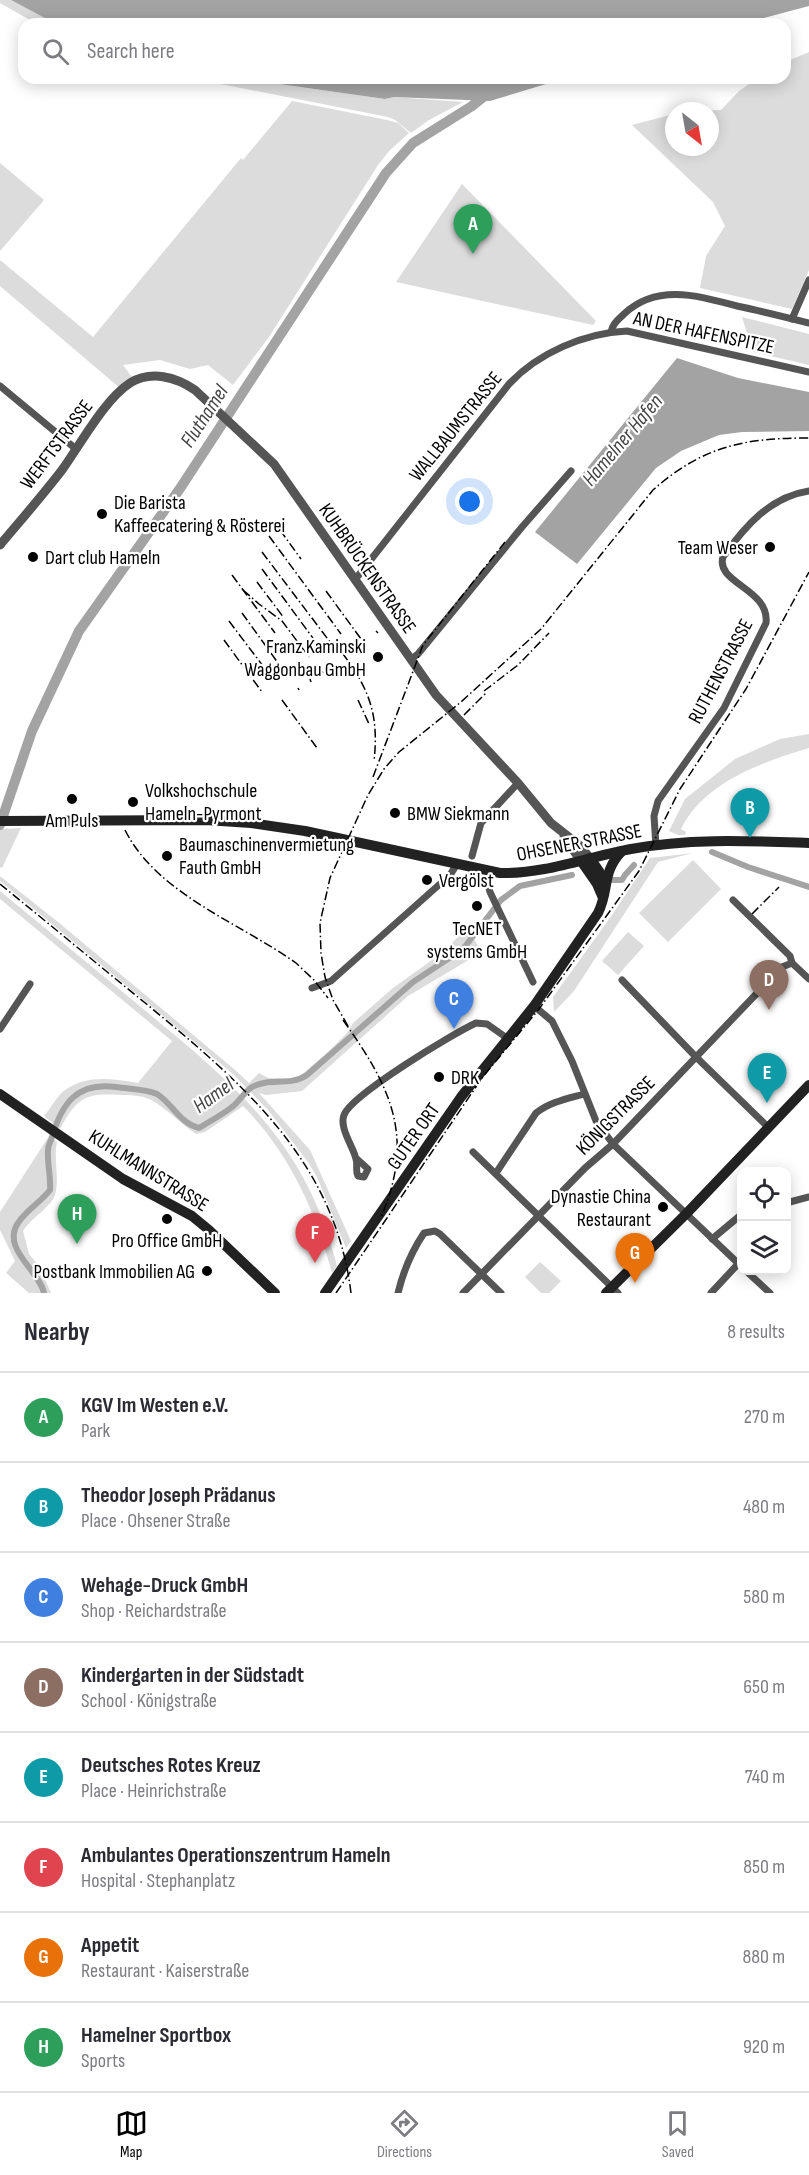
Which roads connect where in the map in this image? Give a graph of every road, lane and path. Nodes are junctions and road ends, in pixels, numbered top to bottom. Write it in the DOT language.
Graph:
graph roads {
  1 [pos="809,280"];
  2 [pos="792,319"];
  3 [pos="809,323"];
  4 [pos="611,332"];
  5 [pos="809,372"];
  6 [pos="0,386"];
  7 [pos="118,392"];
  8 [pos="76,449"];
  9 [pos="571,471"];
  10 [pos="809,491"];
  11 [pos="0,545"];
  12 [pos="354,579"];
  13 [pos="411,659"];
  14 [pos="518,783"];
  15 [pos="0,820"];
  16 [pos="809,843"];
  17 [pos="656,846"];
  18 [pos="622,851"];
  19 [pos="472,856"];
  20 [pos="586,860"];
  21 [pos="457,864"];
  22 [pos="489,872"];
  23 [pos="606,884"];
  24 [pos="603,898"];
  25 [pos="733,900"];
  26 [pos="792,963"];
  27 [pos="809,979"];
  28 [pos="622,980"];
  29 [pos="533,982"];
  30 [pos="30,984"];
  31 [pos="312,988"];
  32 [pos="534,1006"];
  33 [pos="0,1029"];
  34 [pos="507,1038"];
  35 [pos="696,1056"];
  36 [pos="809,1085"];
  37 [pos="0,1094"];
  38 [pos="584,1094"];
  39 [pos="768,1127"];
  40 [pos="613,1144"];
  41 [pos="473,1152"];
  42 [pos="357,1159"];
  43 [pos="496,1173"];
  44 [pos="809,1197"];
  45 [pos="791,1202"];
  46 [pos="686,1214"];
  47 [pos="539,1215"];
  48 [pos="737,1217"];
  49 [pos="712,1239"];
  50 [pos="737,1262"];
  51 [pos="737,1268"];
  52 [pos="482,1274"];
  53 [pos="751,1275"];
  54 [pos="334,1278"];
  55 [pos="274,1291"];
  56 [pos="612,1291"];
  57 [pos="320,1293"];
  58 [pos="325,1293"];
  59 [pos="398,1293"];
  60 [pos="463,1293"];
  61 [pos="501,1293"];
  62 [pos="711,1293"];
  63 [pos="770,1293"];
  1 -- 2 [label="street, AN DER HAFENSPITZE"];
  2 -- 3 [label="street, AN DER HAFENSPITZE"];
  2 -- 4 [label="street, AN DER HAFENSPITZE"];
  4 -- 5 [label="street, AN DER HAFENSPITZE"];
  4 -- 12 [label="street, WALLBAUMSTRASSE"];
  6 -- 8 [label="street"];
  7 -- 8 [label="street, WERFTSTRASSE"];
  7 -- 12 [label="street, KUHBRÜCKENSTRASSE"];
  8 -- 11 [label="street, WERFTSTRASSE"];
  9 -- 13 [label="street"];
  10 -- 17 [label="street, RUTHENSTRASSE"];
  12 -- 13 [label="street, KUHBRÜCKENSTRASSE"];
  13 -- 14 [label="street, KUHBRÜCKENSTRASSE"];
  14 -- 19 [label="street"];
  14 -- 20 [label="street, KUHBRÜCKENSTRASSE"];
  15 -- 21 [label="main road, OHSENER STRASSE"];
  16 -- 17 [label="main road, OHSENER STRASSE"];
  17 -- 18 [label="main road, OHSENER STRASSE"];
  18 -- 20 [label="main road, OHSENER STRASSE"];
  18 -- 23 [label="main road, GUTER ORT"];
  20 -- 22 [label="main road, OHSENER STRASSE"];
  20 -- 23 [label="main road"];
  20 -- 24 [label="main road"];
  21 -- 22 [label="main road, OHSENER STRASSE"];
  21 -- 31 [label="street"];
  22 -- 29 [label="street"];
  23 -- 24 [label="main road, GUTER ORT"];
  24 -- 32 [label="main road, GUTER ORT"];
  25 -- 26 [label="street"];
  26 -- 27 [label="street"];
  26 -- 35 [label="street, KÖNIGSTRASSE"];
  28 -- 35 [label="street"];
  30 -- 33 [label="street"];
  32 -- 34 [label="main road, GUTER ORT"];
  32 -- 38 [label="street"];
  34 -- 42 [label="street"];
  34 -- 54 [label="main road, GUTER ORT"];
  35 -- 39 [label="street"];
  35 -- 40 [label="street, KÖNIGSTRASSE"];
  36 -- 39 [label="main road"];
  37 -- 55 [label="main road, KUHLMANNSTRASSE"];
  38 -- 40 [label="street"];
  38 -- 43 [label="street"];
  39 -- 46 [label="main road"];
  40 -- 46 [label="street"];
  40 -- 47 [label="street, KÖNIGSTRASSE"];
  41 -- 43 [label="street"];
  43 -- 47 [label="street"];
  44 -- 45 [label="street"];
  46 -- 49 [label="street"];
  46 -- 56 [label="main road"];
  47 -- 52 [label="street, KÖNIGSTRASSE"];
  47 -- 56 [label="street"];
  48 -- 49 [label="street"];
  49 -- 50 [label="street"];
  51 -- 62 [label="street"];
  52 -- 59 [label="street"];
  52 -- 60 [label="street, KÖNIGSTRASSE"];
  52 -- 61 [label="street"];
  53 -- 63 [label="street"];
  54 -- 57 [label="main road"];
  54 -- 58 [label="main road"];
}
